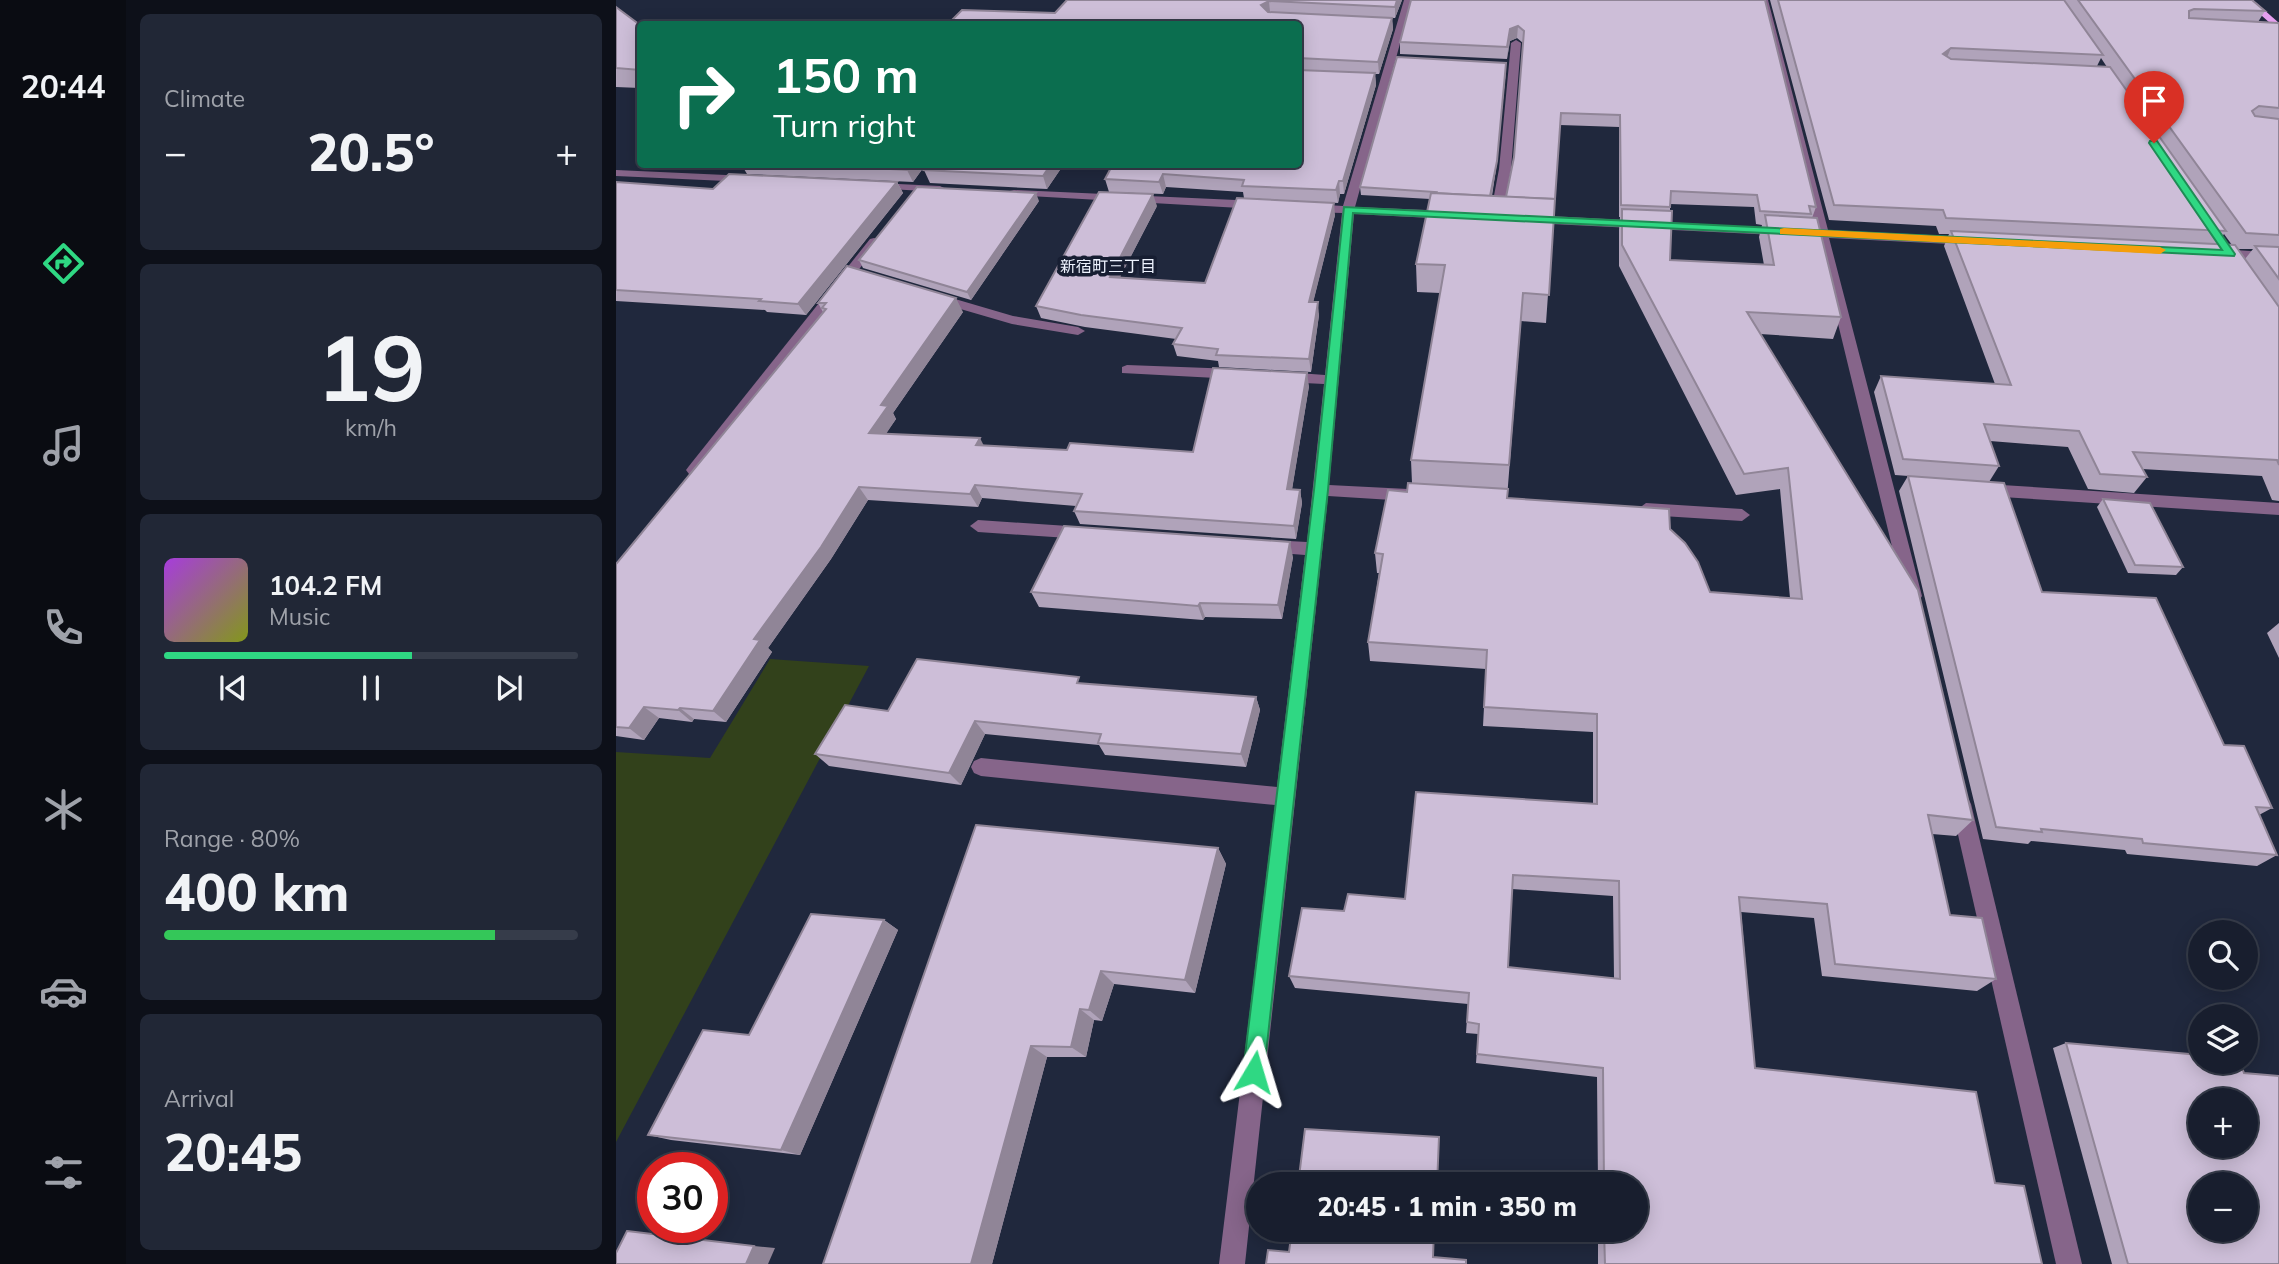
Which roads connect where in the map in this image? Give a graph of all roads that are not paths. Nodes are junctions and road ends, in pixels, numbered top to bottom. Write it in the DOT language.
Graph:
graph roads {
  1 [pos="1408,0"];
  2 [pos="1765,0"];
  3 [pos="2248,0"];
  4 [pos="2279,29"];
  5 [pos="2266,31"];
  6 [pos="1516,43"];
  7 [pos="1502,64"];
  8 [pos="1515,65"];
  9 [pos="929,172"];
  10 [pos="616,173"];
  11 [pos="766,180"];
  12 [pos="862,185"];
  13 [pos="958,190"];
  14 [pos="1000,192"];
  15 [pos="913,193"];
  16 [pos="1265,205"];
  17 [pos="1293,207"];
  18 [pos="1348,209"];
  19 [pos="1469,216"];
  20 [pos="1482,216"];
  21 [pos="1496,217"];
  22 [pos="1510,218"];
  23 [pos="1523,218"];
  24 [pos="884,229"];
  25 [pos="1825,234"];
  26 [pos="1978,241"];
  27 [pos="2222,243"];
  28 [pos="2202,252"];
  29 [pos="2279,257"];
  30 [pos="2233,259"];
  31 [pos="926,295"];
  32 [pos="1078,331"];
  33 [pos="1126,370"];
  34 [pos="1330,380"];
  35 [pos="681,487"];
  36 [pos="1967,489"];
  37 [pos="1321,490"];
  38 [pos="1430,496"];
  39 [pos="1633,508"];
  40 [pos="2279,509"];
  41 [pos="1742,514"];
  42 [pos="978,526"];
  43 [pos="1099,534"];
  44 [pos="1246,545"];
  45 [pos="1313,549"];
  46 [pos="1918,617"];
  47 [pos="981,767"];
  48 [pos="1959,792"];
  49 [pos="1285,797"];
  50 [pos="1232,1264"];
  51 [pos="2068,1264"];
  1 -- 18 [label="street"];
  2 -- 25 [label="street"];
  3 -- 4 [label="main road"];
  4 -- 5 [label="street"];
  6 -- 8 [label="street"];
  7 -- 8 [label="street"];
  8 -- 21 [label="street"];
  9 -- 15 [label="street"];
  10 -- 11 [label="street"];
  12 -- 15 [label="street"];
  13 -- 15 [label="street"];
  14 -- 16 [label="street"];
  17 -- 18 [label="street"];
  18 -- 19 [label="street"];
  18 -- 34 [label="street"];
  20 -- 21 [label="street"];
  21 -- 22 [label="street"];
  23 -- 25 [label="street"];
  24 -- 35 [label="street"];
  25 -- 26 [label="street"];
  25 -- 46 [label="street"];
  27 -- 30 [label="street"];
  28 -- 30 [label="street"];
  29 -- 30 [label="street"];
  31 -- 32 [label="street"];
  33 -- 34 [label="street"];
  34 -- 37 [label="street"];
  36 -- 40 [label="street"];
  37 -- 38 [label="street"];
  37 -- 45 [label="street"];
  39 -- 41 [label="street"];
  42 -- 43 [label="street"];
  44 -- 45 [label="street"];
  45 -- 49 [label="street"];
  47 -- 49 [label="street"];
  48 -- 51 [label="street"];
  49 -- 50 [label="street"];
}
